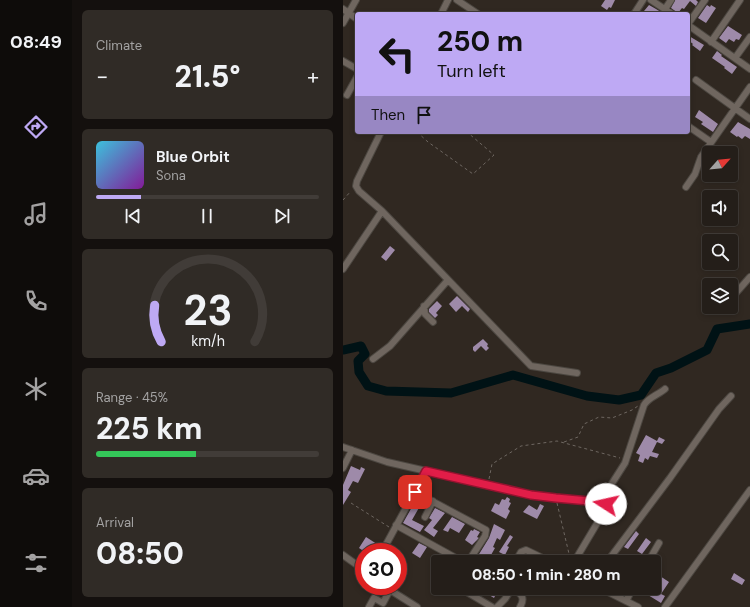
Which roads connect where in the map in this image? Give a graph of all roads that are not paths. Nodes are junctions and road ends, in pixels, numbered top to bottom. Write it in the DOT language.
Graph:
graph roads {
  1 [pos="356,0"];
  2 [pos="448,0"];
  3 [pos="457,0"];
  4 [pos="643,0"];
  5 [pos="651,0"];
  6 [pos="671,0"];
  7 [pos="705,0"];
  8 [pos="740,0"];
  9 [pos="665,9"];
  10 [pos="346,11"];
  11 [pos="442,12"];
  12 [pos="475,12"];
  13 [pos="635,12"];
  14 [pos="669,12"];
  15 [pos="355,18"];
  16 [pos="690,21"];
  17 [pos="343,23"];
  18 [pos="690,26"];
  19 [pos="750,37"];
  20 [pos="711,42"];
  21 [pos="735,58"];
  22 [pos="343,61"];
  23 [pos="355,68"];
  24 [pos="750,69"];
  25 [pos="696,80"];
  26 [pos="355,81"];
  27 [pos="750,87"];
  28 [pos="347,95"];
  29 [pos="735,109"];
  30 [pos="750,120"];
  31 [pos="690,127"];
  32 [pos="380,134"];
  33 [pos="711,142"];
  34 [pos="686,187"];
  35 [pos="382,211"];
  36 [pos="343,269"];
  37 [pos="750,277"];
  38 [pos="448,280"];
  39 [pos="738,291"];
  40 [pos="425,306"];
  41 [pos="433,322"];
  42 [pos="373,359"];
  43 [pos="577,373"];
  44 [pos="665,389"];
  45 [pos="731,396"];
  46 [pos="343,447"];
  47 [pos="352,450"];
  48 [pos="343,468"];
  49 [pos="426,471"];
  50 [pos="749,490"];
  51 [pos="415,492"];
  52 [pos="433,501"];
  53 [pos="605,503"];
  54 [pos="425,517"];
  55 [pos="395,527"];
  56 [pos="387,543"];
  57 [pos="659,543"];
  58 [pos="343,555"];
  59 [pos="449,555"];
  60 [pos="473,555"];
  61 [pos="519,555"];
  62 [pos="536,555"];
  63 [pos="576,555"];
  64 [pos="612,555"];
  65 [pos="651,555"];
  66 [pos="355,564"];
  67 [pos="472,595"];
  68 [pos="613,595"];
  69 [pos="629,595"];
  70 [pos="625,601"];
  71 [pos="369,607"];
  72 [pos="417,607"];
  73 [pos="492,607"];
  74 [pos="497,607"];
  75 [pos="520,607"];
  76 [pos="638,607"];
  77 [pos="665,607"];
  1 -- 10 [label="street"];
  2 -- 11 [label="street"];
  3 -- 12 [label="street"];
  4 -- 13 [label="street"];
  5 -- 9 [label="street"];
  6 -- 9 [label="street"];
  7 -- 16 [label="street"];
  8 -- 20 [label="street"];
  9 -- 14 [label="street"];
  10 -- 15 [label="street"];
  10 -- 17 [label="street"];
  18 -- 20 [label="street"];
  19 -- 21 [label="street"];
  20 -- 21 [label="street"];
  21 -- 24 [label="street"];
  22 -- 23 [label="street"];
  25 -- 29 [label="street"];
  26 -- 28 [label="street"];
  27 -- 29 [label="street"];
  29 -- 30 [label="street"];
  29 -- 33 [label="street"];
  31 -- 33 [label="street"];
  32 -- 35 [label="street"];
  33 -- 34 [label="street"];
  35 -- 36 [label="street"];
  35 -- 38 [label="street"];
  37 -- 39 [label="street"];
  38 -- 40 [label="street"];
  38 -- 43 [label="street"];
  40 -- 41 [label="street"];
  40 -- 42 [label="street"];
  44 -- 53 [label="street"];
  45 -- 64 [label="street"];
  46 -- 47 [label="street"];
  47 -- 48 [label="street"];
  47 -- 49 [label="street"];
  49 -- 51 [label="street"];
  49 -- 53 [label="street"];
  50 -- 77 [label="street"];
  51 -- 52 [label="street"];
  51 -- 55 [label="street"];
  52 -- 54 [label="street"];
  52 -- 60 [label="street"];
  53 -- 63 [label="street"];
  55 -- 56 [label="street"];
  55 -- 59 [label="street"];
  57 -- 65 [label="street"];
  58 -- 66 [label="street"];
  61 -- 62 [label="street"];
  67 -- 73 [label="street"];
  68 -- 70 [label="street"];
  69 -- 70 [label="street"];
  70 -- 76 [label="street"];
  71 -- 72 [label="street"];
  74 -- 75 [label="street"];
}
